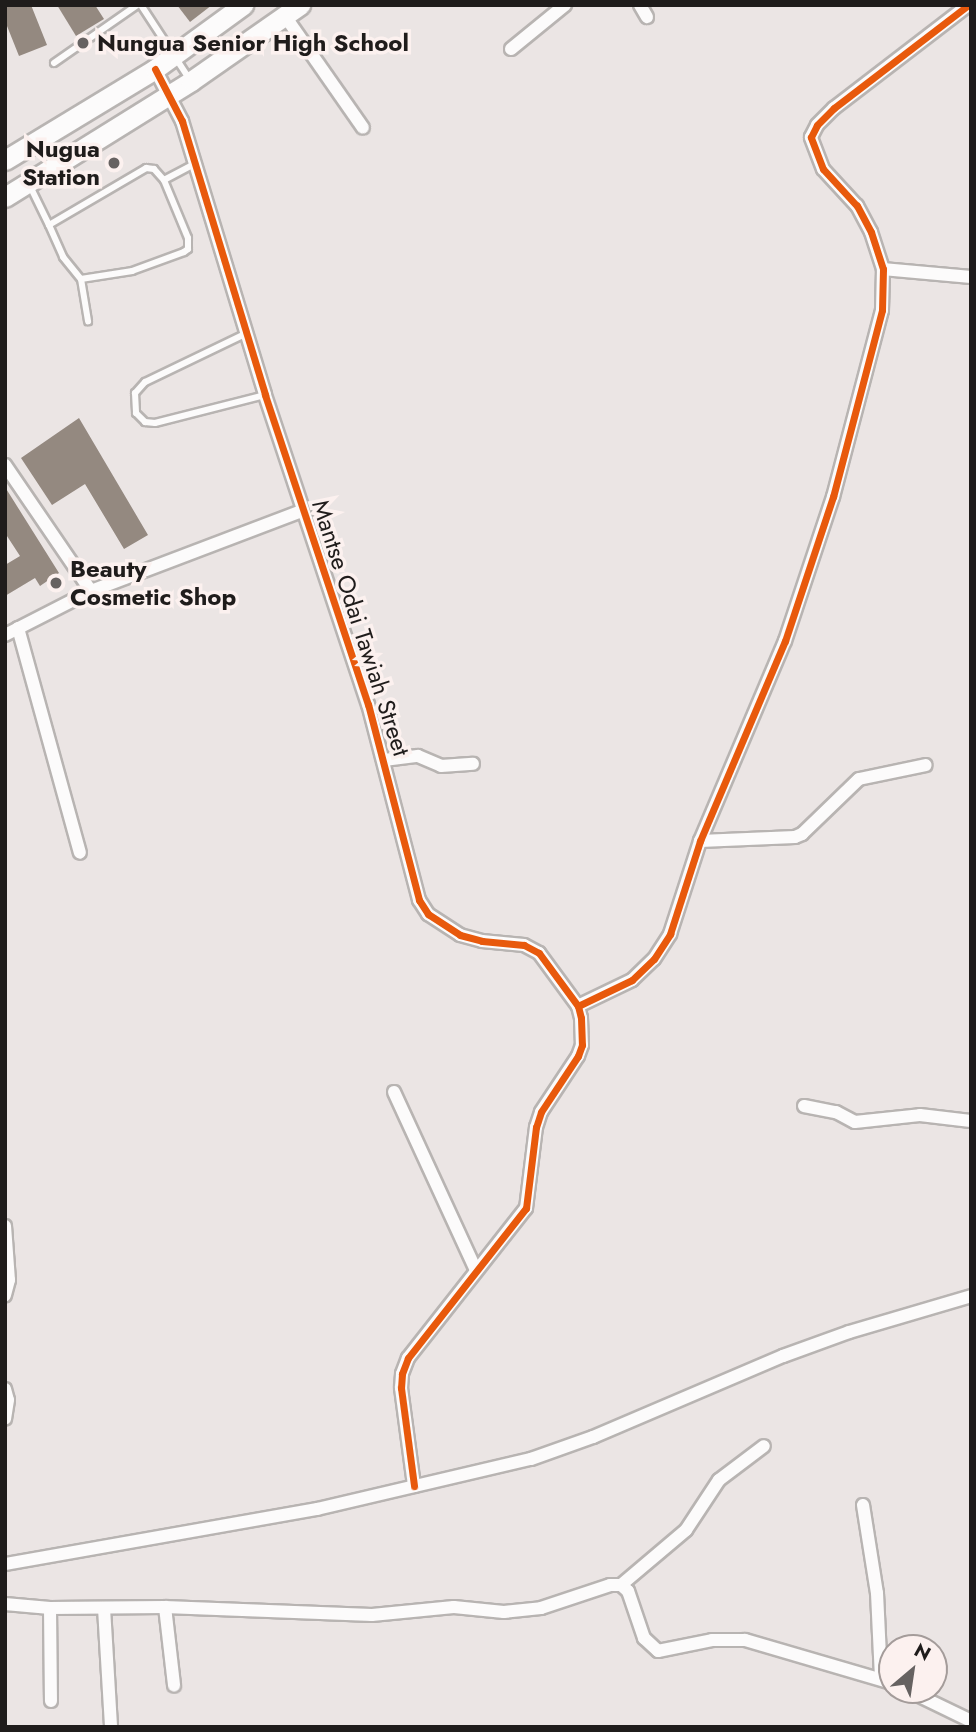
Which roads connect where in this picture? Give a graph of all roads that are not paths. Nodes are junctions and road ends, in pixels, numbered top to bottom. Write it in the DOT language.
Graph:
graph roads {
  1 [pos="139,5"];
  2 [pos="243,5"];
  3 [pos="565,5"];
  4 [pos="640,5"];
  5 [pos="968,5"];
  6 [pos="293,11"];
  7 [pos="647,18"];
  8 [pos="511,49"];
  9 [pos="174,55"];
  10 [pos="54,63"];
  11 [pos="155,69"];
  12 [pos="191,81"];
  13 [pos="170,93"];
  14 [pos="363,128"];
  15 [pos="5,160"];
  16 [pos="194,164"];
  17 [pos="164,180"];
  18 [pos="28,183"];
  19 [pos="5,197"];
  20 [pos="49,225"];
  21 [pos="883,269"];
  22 [pos="971,277"];
  23 [pos="81,279"];
  24 [pos="88,321"];
  25 [pos="247,333"];
  26 [pos="265,395"];
  27 [pos="5,465"];
  28 [pos="302,511"];
  29 [pos="90,591"];
  30 [pos="18,628"];
  31 [pos="5,635"];
  32 [pos="384,760"];
  33 [pos="473,764"];
  34 [pos="926,765"];
  35 [pos="700,841"];
  36 [pos="80,853"];
  37 [pos="578,1006"];
  38 [pos="394,1092"];
  39 [pos="804,1105"];
  40 [pos="971,1121"];
  41 [pos="5,1226"];
  42 [pos="476,1270"];
  43 [pos="5,1295"];
  44 [pos="971,1296"];
  45 [pos="5,1389"];
  46 [pos="5,1419"];
  47 [pos="764,1446"];
  48 [pos="414,1486"];
  49 [pos="863,1505"];
  50 [pos="5,1564"];
  51 [pos="621,1585"];
  52 [pos="5,1604"];
  53 [pos="50,1608"];
  54 [pos="104,1608"];
  55 [pos="165,1608"];
  56 [pos="881,1634"];
  57 [pos="878,1678"];
  58 [pos="174,1685"];
  59 [pos="51,1701"];
  60 [pos="936,1704"];
  61 [pos="971,1721"];
  62 [pos="111,1727"];
  1 -- 9 [label="lane"];
  1 -- 10 [label="lane"];
  2 -- 9 [label="main road"];
  3 -- 8 [label="street"];
  4 -- 7 [label="street"];
  5 -- 21 [label="street"];
  6 -- 12 [label="main road"];
  6 -- 14 [label="street"];
  9 -- 11 [label="main road"];
  9 -- 12 [label="lane"];
  11 -- 13 [label="street, Mantse Odai Tawiah Street"];
  11 -- 15 [label="main road"];
  12 -- 13 [label="main road"];
  13 -- 16 [label="street, Mantse Odai Tawiah Street"];
  13 -- 18 [label="main road"];
  16 -- 17 [label="lane"];
  16 -- 25 [label="street, Mantse Odai Tawiah Street"];
  17 -- 20 [label="lane"];
  17 -- 23 [label="lane"];
  18 -- 19 [label="main road"];
  18 -- 20 [label="lane"];
  20 -- 23 [label="lane"];
  21 -- 22 [label="street"];
  21 -- 35 [label="street"];
  23 -- 24 [label="lane"];
  25 -- 26 [label="street, Mantse Odai Tawiah Street"];
  25 -- 26 [label="lane"];
  26 -- 28 [label="street, Mantse Odai Tawiah Street"];
  27 -- 29 [label="street"];
  28 -- 29 [label="street"];
  28 -- 32 [label="street, Mantse Odai Tawiah Street"];
  29 -- 30 [label="street"];
  30 -- 31 [label="street"];
  30 -- 36 [label="street"];
  32 -- 33 [label="street"];
  32 -- 37 [label="street, Mantse Odai Tawiah Street"];
  34 -- 35 [label="street"];
  35 -- 37 [label="street"];
  37 -- 42 [label="street"];
  38 -- 42 [label="street"];
  39 -- 40 [label="street"];
  41 -- 43 [label="street"];
  42 -- 48 [label="street"];
  44 -- 48 [label="street"];
  45 -- 46 [label="street"];
  47 -- 51 [label="street"];
  48 -- 50 [label="street"];
  49 -- 56 [label="street"];
  51 -- 55 [label="street"];
  51 -- 57 [label="street"];
  52 -- 53 [label="street"];
  53 -- 54 [label="street"];
  53 -- 59 [label="street"];
  54 -- 55 [label="street"];
  54 -- 62 [label="street"];
  55 -- 58 [label="street"];
  60 -- 61 [label="street"];
}
